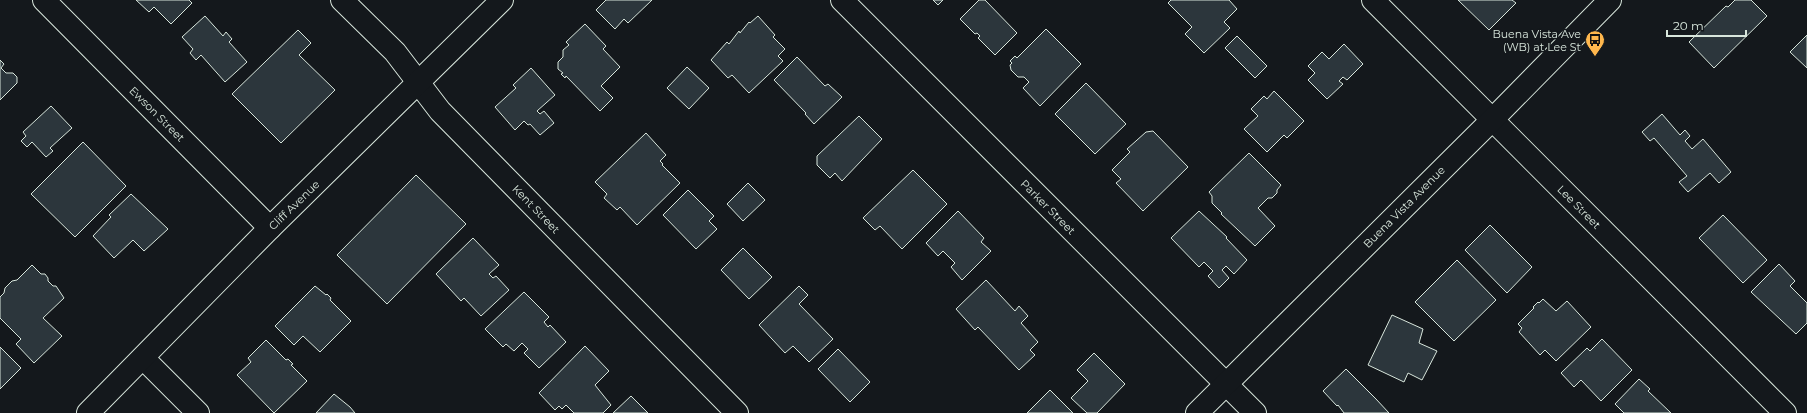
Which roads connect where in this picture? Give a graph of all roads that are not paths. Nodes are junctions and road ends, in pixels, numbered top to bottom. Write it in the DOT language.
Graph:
graph roads {
  1 [pos="44,0"];
  2 [pos="342,0"];
  3 [pos="502,0"];
  4 [pos="842,0"];
  5 [pos="1373,0"];
  6 [pos="1610,0"];
  7 [pos="418,83"];
  8 [pos="1492,120"];
  9 [pos="270,228"];
  10 [pos="143,358"];
  11 [pos="1226,384"];
  12 [pos="88,413"];
  13 [pos="198,413"];
  14 [pos="737,413"];
  15 [pos="1197,413"];
  16 [pos="1255,413"];
  17 [pos="1785,413"];
  1 -- 9 [label="street, Ewson Street"];
  2 -- 7 [label="street, Kent Street"];
  3 -- 7 [label="street, Cliff Avenue"];
  4 -- 11 [label="street, Parker Street"];
  5 -- 8 [label="street, Lee Street"];
  6 -- 8 [label="street, Buena Vista Avenue"];
  7 -- 9 [label="street, Cliff Avenue"];
  7 -- 14 [label="street, Kent Street"];
  8 -- 11 [label="street, Buena Vista Avenue"];
  8 -- 17 [label="street, Lee Street"];
  9 -- 10 [label="street, Cliff Avenue"];
  10 -- 12 [label="street, Cliff Avenue"];
  10 -- 13 [label="street"];
  11 -- 15 [label="street, Buena Vista Avenue"];
  11 -- 16 [label="street, Parker Street"];
}
